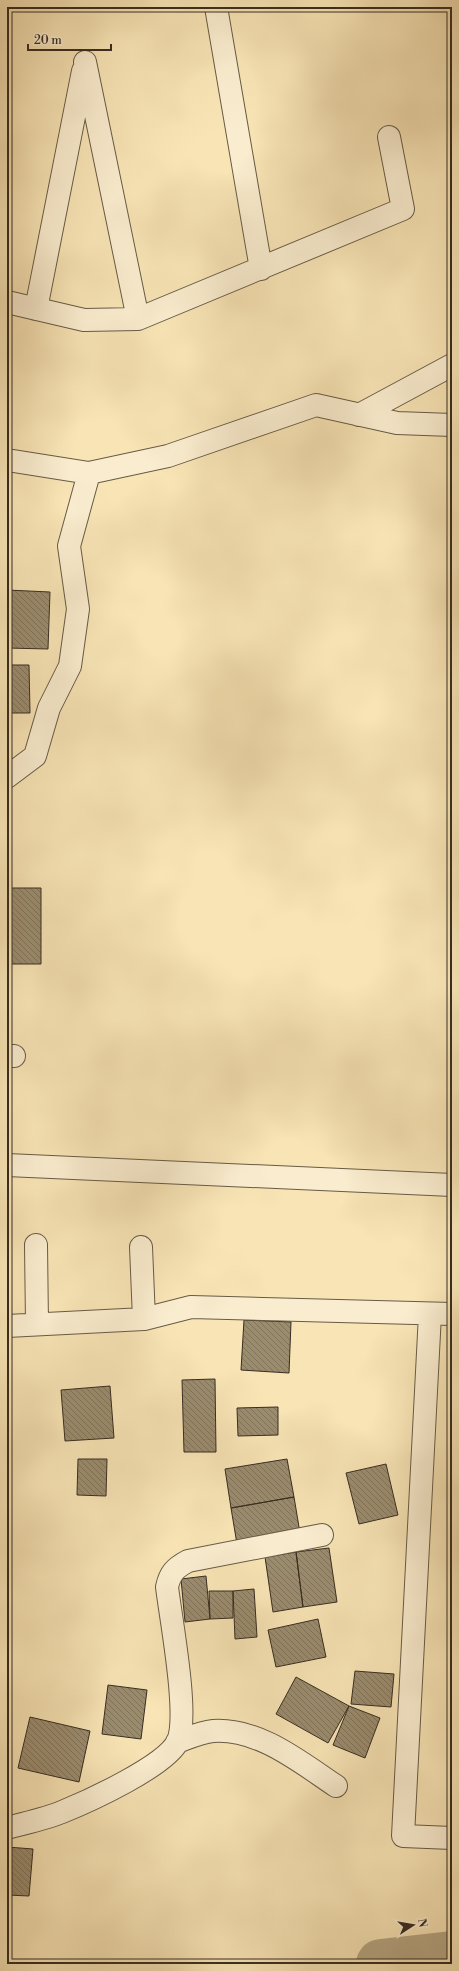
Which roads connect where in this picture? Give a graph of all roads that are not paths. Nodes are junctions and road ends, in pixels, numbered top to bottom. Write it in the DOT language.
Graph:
graph roads {
  1 [pos="216,7"];
  2 [pos="389,137"];
  3 [pos="261,269"];
  4 [pos="7,302"];
  5 [pos="36,309"];
  6 [pos="138,319"];
  7 [pos="452,365"];
  8 [pos="359,415"];
  9 [pos="452,425"];
  10 [pos="7,460"];
  11 [pos="89,473"];
  12 [pos="7,777"];
  13 [pos="7,1165"];
  14 [pos="452,1185"];
  15 [pos="36,1244"];
  16 [pos="141,1247"];
  17 [pos="430,1314"];
  18 [pos="452,1314"];
  19 [pos="144,1319"];
  20 [pos="37,1324"];
  21 [pos="7,1326"];
  22 [pos="322,1535"];
  23 [pos="177,1742"];
  24 [pos="336,1786"];
  25 [pos="7,1828"];
  26 [pos="452,1838"];
  1 -- 3 [label="street"];
  2 -- 3 [label="street"];
  3 -- 6 [label="street"];
  4 -- 5 [label="street"];
  5 -- 6 [label="street"];
  5 -- 6 [label="street"];
  7 -- 8 [label="street"];
  8 -- 9 [label="street"];
  8 -- 11 [label="street"];
  10 -- 11 [label="street"];
  11 -- 12 [label="street"];
  13 -- 14 [label="street"];
  15 -- 20 [label="street"];
  16 -- 19 [label="street"];
  17 -- 18 [label="street"];
  17 -- 19 [label="street"];
  17 -- 26 [label="street"];
  19 -- 20 [label="street"];
  20 -- 21 [label="street"];
  22 -- 23 [label="street"];
  23 -- 24 [label="street"];
  23 -- 25 [label="street"];
}
